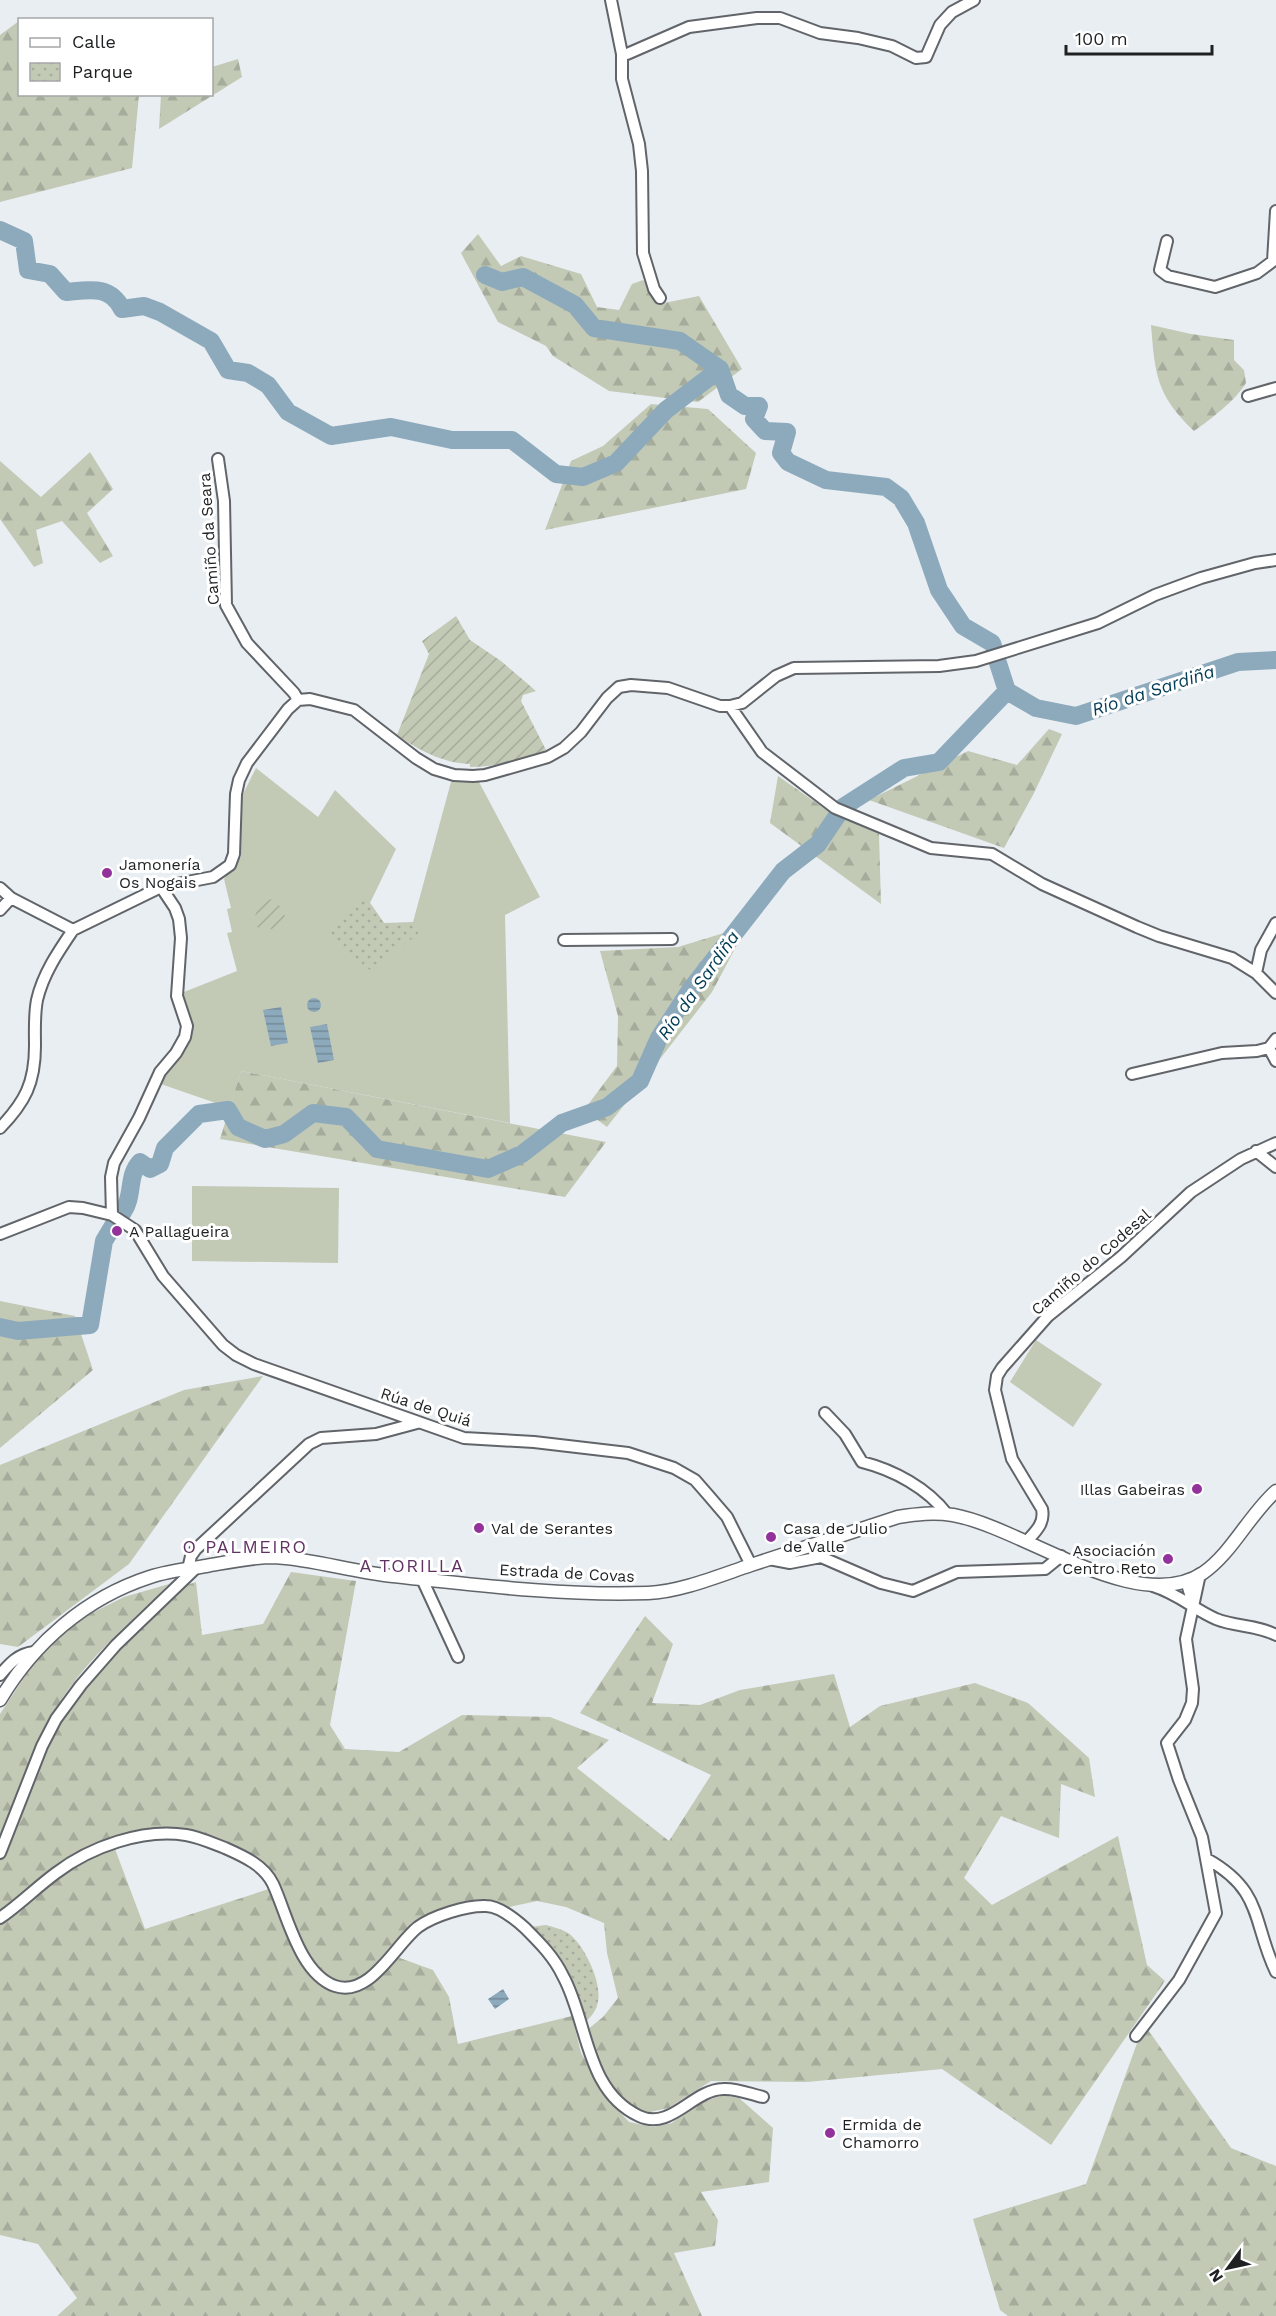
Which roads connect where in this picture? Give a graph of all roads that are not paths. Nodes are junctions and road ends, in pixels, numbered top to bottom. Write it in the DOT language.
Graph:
graph roads {
  1 [pos="611,0"];
  2 [pos="974,0"];
  3 [pos="621,54"];
  4 [pos="1276,211"];
  5 [pos="1167,242"];
  6 [pos="660,298"];
  7 [pos="1276,388"];
  8 [pos="1248,396"];
  9 [pos="218,459"];
  10 [pos="1276,560"];
  11 [pos="298,700"];
  12 [pos="730,706"];
  13 [pos="161,887"];
  14 [pos="0,888"];
  15 [pos="11,898"];
  16 [pos="0,910"];
  17 [pos="1276,923"];
  18 [pos="73,930"];
  19 [pos="672,939"];
  20 [pos="564,940"];
  21 [pos="1256,973"];
  22 [pos="1276,993"];
  23 [pos="1273,1043"];
  24 [pos="1276,1061"];
  25 [pos="1132,1074"];
  26 [pos="0,1128"];
  27 [pos="1276,1132"];
  28 [pos="1275,1144"];
  29 [pos="1256,1151"];
  30 [pos="1276,1167"];
  31 [pos="112,1215"];
  32 [pos="0,1234"];
  33 [pos="825,1413"];
  34 [pos="417,1422"];
  35 [pos="1276,1491"];
  36 [pos="947,1514"];
  37 [pos="1027,1541"];
  38 [pos="1061,1556"];
  39 [pos="769,1559"];
  40 [pos="751,1565"];
  41 [pos="192,1568"];
  42 [pos="1200,1574"];
  43 [pos="422,1579"];
  44 [pos="1182,1582"];
  45 [pos="1153,1586"];
  46 [pos="1194,1607"];
  47 [pos="1276,1635"];
  48 [pos="34,1652"];
  49 [pos="458,1657"];
  50 [pos="0,1675"];
  51 [pos="0,1700"];
  52 [pos="0,1853"];
  53 [pos="1207,1859"];
  54 [pos="0,1918"];
  55 [pos="1276,1972"];
  56 [pos="1136,2036"];
  57 [pos="763,2097"];
  1 -- 3 [label="street"];
  2 -- 3 [label="street"];
  3 -- 6 [label="street"];
  4 -- 5 [label="street"];
  7 -- 8 [label="street"];
  9 -- 11 [label="street, Camiño da Seara"];
  10 -- 12 [label="street"];
  11 -- 12 [label="street"];
  11 -- 13 [label="street"];
  12 -- 21 [label="street"];
  13 -- 18 [label="street"];
  13 -- 31 [label="street"];
  14 -- 15 [label="street"];
  15 -- 16 [label="street"];
  15 -- 18 [label="street"];
  17 -- 21 [label="street"];
  18 -- 26 [label="street"];
  19 -- 20 [label="street"];
  21 -- 22 [label="street"];
  23 -- 24 [label="street"];
  23 -- 25 [label="street"];
  27 -- 28 [label="street"];
  28 -- 29 [label="street, Camiño do Codesal"];
  29 -- 30 [label="street"];
  29 -- 37 [label="street, Camiño do Codesal"];
  31 -- 32 [label="street"];
  31 -- 34 [label="street, Rúa de Quiá"];
  33 -- 36 [label="street"];
  34 -- 40 [label="street, Rúa de Quiá"];
  34 -- 41 [label="street"];
  35 -- 42 [label="main road, Estrada de Covas"];
  36 -- 37 [label="main road, Estrada de Covas"];
  36 -- 39 [label="main road, Estrada de Covas"];
  37 -- 38 [label="main road, Estrada de Covas"];
  38 -- 39 [label="street"];
  38 -- 45 [label="main road, Estrada de Covas"];
  39 -- 40 [label="main road, Estrada de Covas"];
  40 -- 43 [label="main road, Estrada de Covas"];
  41 -- 43 [label="main road, Estrada de Covas"];
  41 -- 48 [label="main road, Estrada de Covas"];
  41 -- 52 [label="street"];
  42 -- 44 [label="main road, Estrada de Covas"];
  42 -- 46 [label="street"];
  43 -- 49 [label="street"];
  44 -- 45 [label="main road, Estrada de Covas"];
  44 -- 46 [label="street"];
  45 -- 46 [label="street"];
  46 -- 47 [label="street"];
  46 -- 53 [label="street"];
  48 -- 50 [label="street"];
  48 -- 51 [label="main road, Estrada de Covas"];
  53 -- 55 [label="street"];
  53 -- 56 [label="street"];
  54 -- 57 [label="street"];
}
